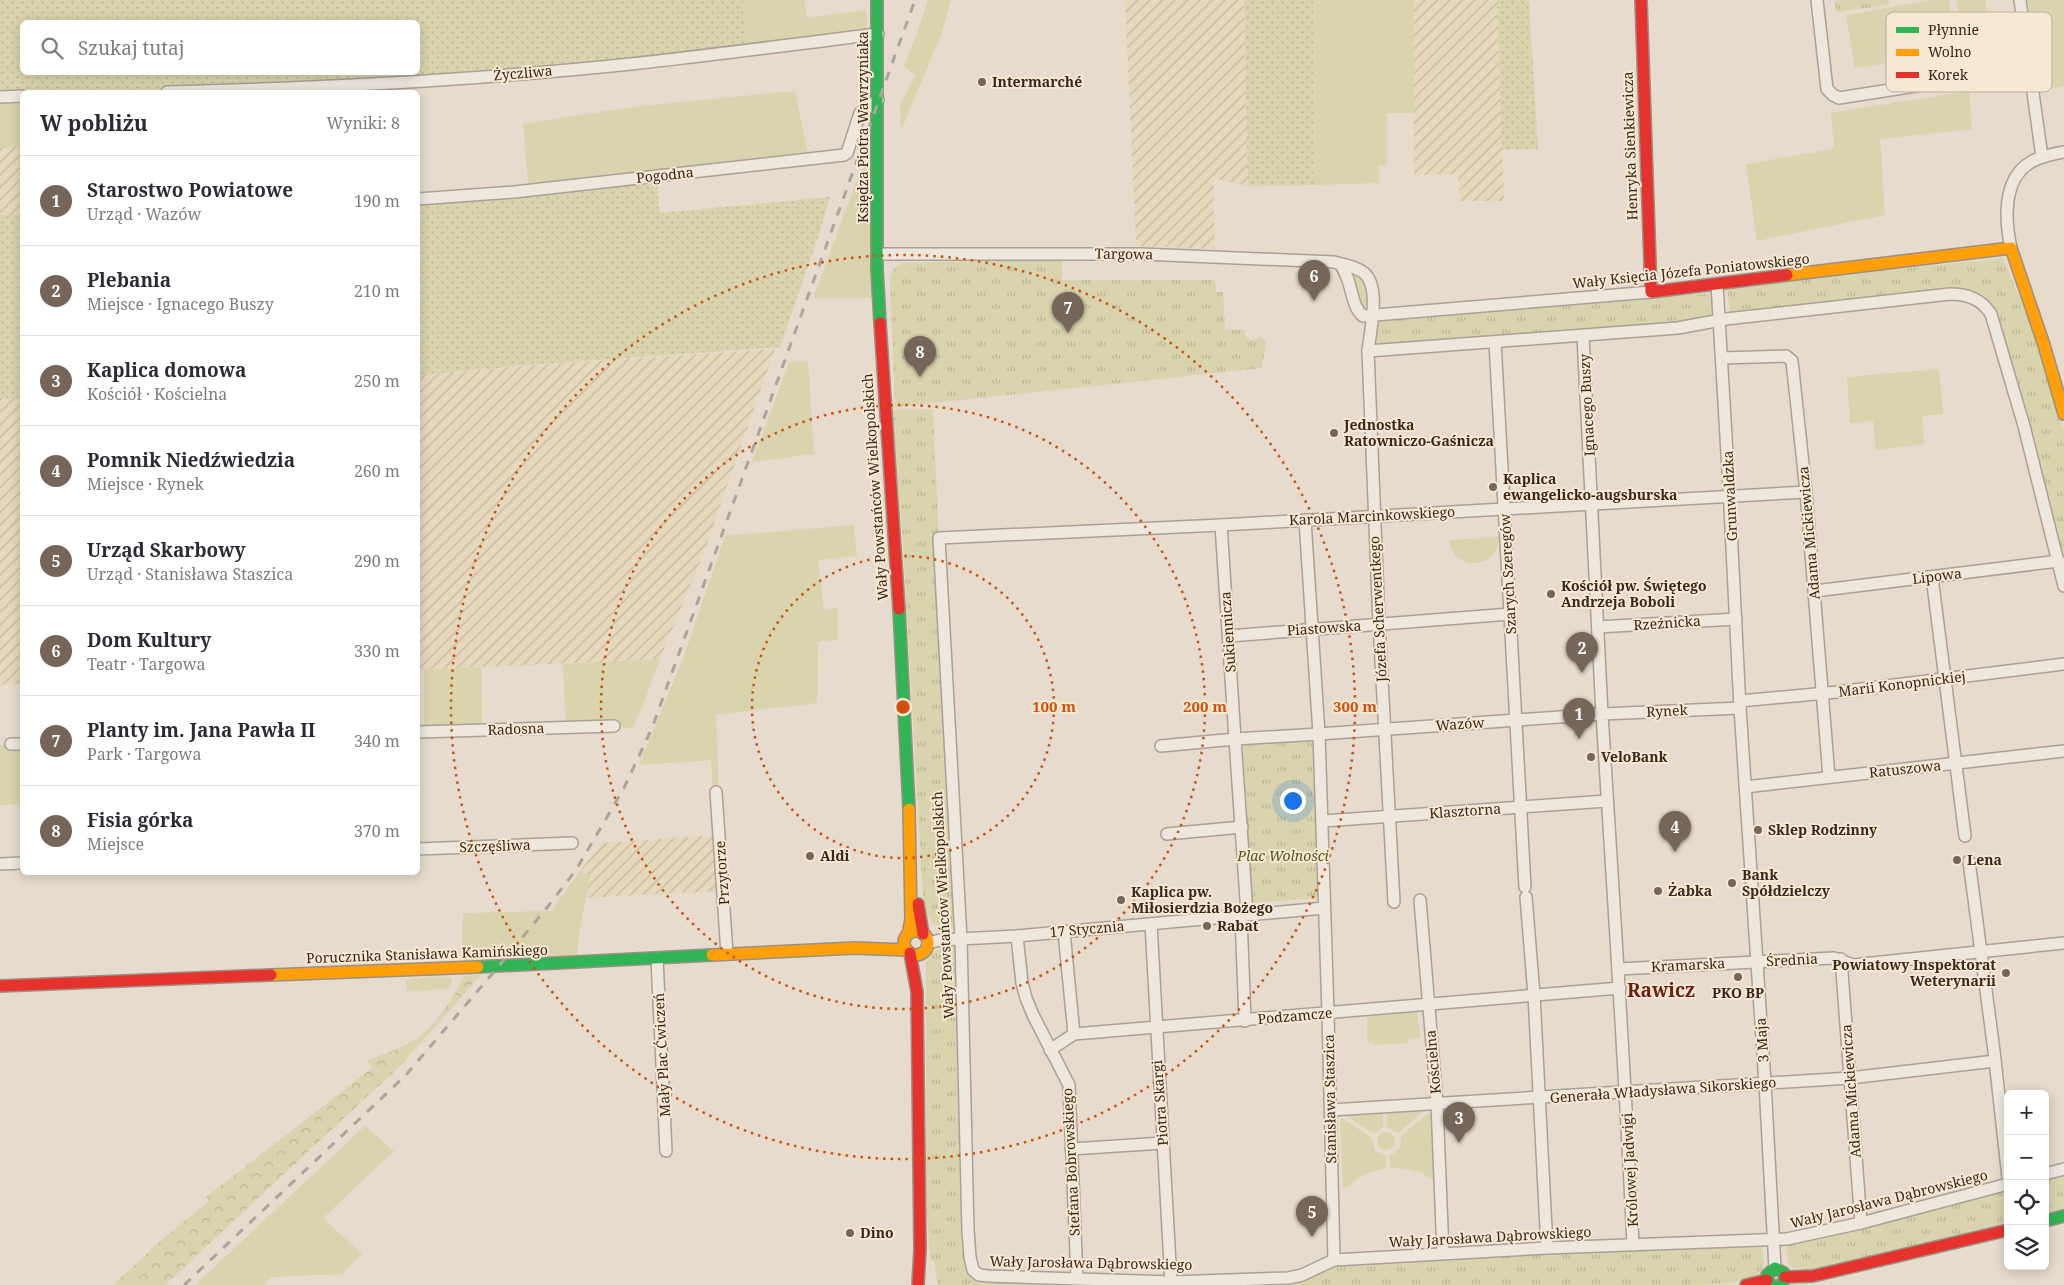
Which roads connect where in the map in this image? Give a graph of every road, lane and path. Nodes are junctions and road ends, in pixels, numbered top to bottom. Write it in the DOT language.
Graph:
graph roads {
  1 [pos="877,0"];
  2 [pos="1641,0"];
  3 [pos="1817,0"];
  4 [pos="878,34"];
  5 [pos="263,90"];
  6 [pos="1886,91"];
  7 [pos="2033,92"];
  8 [pos="20,96"];
  9 [pos="0,97"];
  10 [pos="878,100"];
  11 [pos="2064,152"];
  12 [pos="2042,157"];
  13 [pos="420,199"];
  14 [pos="2011,248"];
  15 [pos="878,254"];
  16 [pos="1340,264"];
  17 [pos="1716,284"];
  18 [pos="1651,292"];
  19 [pos="1374,315"];
  20 [pos="1719,320"];
  21 [pos="1584,336"];
  22 [pos="1495,342"];
  23 [pos="1368,351"];
  24 [pos="1722,358"];
  25 [pos="2064,414"];
  26 [pos="1806,492"];
  27 [pos="1730,496"];
  28 [pos="1591,504"];
  29 [pos="1505,510"];
  30 [pos="1374,516"];
  31 [pos="1305,520"];
  32 [pos="1221,524"];
  33 [pos="939,538"];
  34 [pos="2059,561"];
  35 [pos="1932,577"];
  36 [pos="2064,586"];
  37 [pos="1815,591"];
  38 [pos="1510,614"];
  39 [pos="1736,618"];
  40 [pos="1379,624"];
  41 [pos="1598,627"];
  42 [pos="1312,629"];
  43 [pos="1229,636"];
  44 [pos="2064,664"];
  45 [pos="1946,679"];
  46 [pos="1824,693"];
  47 [pos="1740,704"];
  48 [pos="1602,714"];
  49 [pos="905,718"];
  50 [pos="1516,720"];
  51 [pos="614,726"];
  52 [pos="1384,730"];
  53 [pos="420,732"];
  54 [pos="1319,734"];
  55 [pos="1235,740"];
  56 [pos="1161,746"];
  57 [pos="2064,751"];
  58 [pos="1957,764"];
  59 [pos="1829,777"];
  60 [pos="1745,787"];
  61 [pos="716,792"];
  62 [pos="1607,801"];
  63 [pos="1520,807"];
  64 [pos="1388,816"];
  65 [pos="1323,820"];
  66 [pos="1242,827"];
  67 [pos="1167,834"];
  68 [pos="1966,836"];
  69 [pos="572,843"];
  70 [pos="420,849"];
  71 [pos="1969,861"];
  72 [pos="20,863"];
  73 [pos="0,864"];
  74 [pos="1420,900"];
  75 [pos="1394,902"];
  76 [pos="1324,908"];
  77 [pos="1244,914"];
  78 [pos="1150,924"];
  79 [pos="1064,932"];
  80 [pos="1017,936"];
  81 [pos="961,939"];
  82 [pos="2064,943"];
  83 [pos="915,944"];
  84 [pos="1982,952"];
  85 [pos="727,954"];
  86 [pos="658,958"];
  87 [pos="1841,959"];
  88 [pos="1757,961"];
  89 [pos="1618,969"];
  90 [pos="0,986"];
  91 [pos="1620,988"];
  92 [pos="1534,994"];
  93 [pos="1428,1004"];
  94 [pos="1328,1013"];
  95 [pos="1245,1021"];
  96 [pos="1156,1028"];
  97 [pos="1074,1034"];
  98 [pos="1050,1050"];
  99 [pos="1995,1061"];
  100 [pos="1850,1078"];
  101 [pos="1765,1083"];
  102 [pos="1626,1092"];
  103 [pos="1539,1097"];
  104 [pos="1437,1104"];
  105 [pos="1331,1110"];
  106 [pos="2004,1141"];
  107 [pos="1163,1143"];
  108 [pos="1071,1149"];
  109 [pos="666,1151"];
  110 [pos="2064,1169"];
  111 [pos="2049,1173"];
  112 [pos="2004,1185"];
  113 [pos="2064,1216"];
  114 [pos="2049,1220"];
  115 [pos="1861,1222"];
  116 [pos="2004,1231"];
  117 [pos="1775,1240"];
  118 [pos="1633,1245"];
  119 [pos="1547,1248"];
  120 [pos="920,1249"];
  121 [pos="1443,1253"];
  122 [pos="1334,1260"];
  123 [pos="1775,1268"];
  124 [pos="974,1270"];
  125 [pos="1077,1278"];
  126 [pos="1783,1281"];
  127 [pos="1172,1282"];
  128 [pos="1769,1282"];
  129 [pos="918,1285"];
  130 [pos="929,1285"];
  131 [pos="1746,1285"];
  1 -- 4 [label="street, Księdza Piotra Wawrzyniaka"];
  2 -- 18 [label="street, Henryka Sienkiewicza"];
  3 -- 6 [label="street"];
  4 -- 5 [label="street, Życzliwa"];
  4 -- 10 [label="street, Księdza Piotra Wawrzyniaka"];
  7 -- 12 [label="street"];
  8 -- 9 [label="street"];
  10 -- 13 [label="street, Pogodna"];
  10 -- 15 [label="street, Księdza Piotra Wawrzyniaka"];
  11 -- 12 [label="street"];
  12 -- 14 [label="street"];
  14 -- 17 [label="street, Wały Księcia Józefa Poniatowskiego"];
  14 -- 25 [label="street"];
  15 -- 16 [label="street, Targowa"];
  15 -- 49 [label="street, Wały Powstańców Wielkopolskich"];
  16 -- 19 [label="street"];
  16 -- 19 [label="street, Targowa"];
  17 -- 18 [label="street, Wały Księcia Józefa Poniatowskiego"];
  17 -- 20 [label="street, Grunwaldzka"];
  18 -- 19 [label="street, Wały Księcia Józefa Poniatowskiego"];
  19 -- 23 [label="street, Józefa Scherwentkego"];
  20 -- 21 [label="street"];
  20 -- 24 [label="street, Grunwaldzka"];
  20 -- 34 [label="street"];
  21 -- 22 [label="street"];
  21 -- 28 [label="street, Ignacego Buszy"];
  22 -- 23 [label="street"];
  22 -- 29 [label="street, Szarych Szeregów"];
  23 -- 30 [label="street, Józefa Scherwentkego"];
  24 -- 26 [label="street, Adama Mickiewicza"];
  24 -- 27 [label="street, Grunwaldzka"];
  26 -- 27 [label="street, Karola Marcinkowskiego"];
  26 -- 37 [label="street, Adama Mickiewicza"];
  27 -- 28 [label="street, Karola Marcinkowskiego"];
  27 -- 39 [label="street, Grunwaldzka"];
  28 -- 29 [label="street, Karola Marcinkowskiego"];
  28 -- 41 [label="street, Ignacego Buszy"];
  29 -- 30 [label="street, Karola Marcinkowskiego"];
  29 -- 38 [label="street, Szarych Szeregów"];
  30 -- 31 [label="street, Karola Marcinkowskiego"];
  30 -- 40 [label="street, Józefa Scherwentkego"];
  31 -- 32 [label="street, Karola Marcinkowskiego"];
  31 -- 42 [label="street"];
  32 -- 33 [label="street, Karola Marcinkowskiego"];
  32 -- 43 [label="street, Sukiennicza"];
  33 -- 81 [label="street, Wały Powstańców Wielkopolskich"];
  34 -- 35 [label="street, Lipowa"];
  34 -- 36 [label="street"];
  35 -- 37 [label="street, Lipowa"];
  35 -- 45 [label="street"];
  37 -- 46 [label="street, Adama Mickiewicza"];
  38 -- 40 [label="street, Piastowska"];
  38 -- 50 [label="street, Szarych Szeregów"];
  39 -- 41 [label="street, Rzeźnicka"];
  39 -- 47 [label="street, Grunwaldzka"];
  40 -- 42 [label="street, Piastowska"];
  40 -- 52 [label="street, Józefa Scherwentkego"];
  41 -- 48 [label="street, Ignacego Buszy"];
  42 -- 43 [label="street, Piastowska"];
  42 -- 54 [label="street"];
  43 -- 55 [label="street, Sukiennicza"];
  44 -- 45 [label="street, Marii Konopnickiej"];
  45 -- 46 [label="street, Marii Konopnickiej"];
  45 -- 58 [label="street"];
  46 -- 47 [label="street, Marii Konopnickiej"];
  46 -- 59 [label="street, Adama Mickiewicza"];
  47 -- 48 [label="street, Rynek"];
  47 -- 60 [label="street"];
  48 -- 50 [label="street, Wazów"];
  48 -- 62 [label="street"];
  49 -- 83 [label="street, Wały Powstańców Wielkopolskich"];
  49 -- 83 [label="street, Wały Powstańców Wielkopolskich"];
  50 -- 52 [label="street, Wazów"];
  50 -- 63 [label="street, Szarych Szeregów"];
  51 -- 53 [label="street, Radosna"];
  52 -- 54 [label="street, Wazów"];
  52 -- 64 [label="street, Józefa Scherwentkego"];
  54 -- 55 [label="street"];
  54 -- 65 [label="street"];
  55 -- 56 [label="street"];
  55 -- 66 [label="street"];
  57 -- 58 [label="street, Ratuszowa"];
  58 -- 59 [label="street, Ratuszowa"];
  58 -- 68 [label="street"];
  59 -- 60 [label="street, Ratuszowa"];
  60 -- 88 [label="street, 3 Maja"];
  61 -- 85 [label="street, Przytorze"];
  62 -- 63 [label="street, Klasztorna"];
  62 -- 89 [label="street, Królowej Jadwigi"];
  63 -- 64 [label="street, Klasztorna"];
  63 -- 92 [label="street, Szarych Szeregów"];
  64 -- 65 [label="street, Klasztorna"];
  64 -- 75 [label="street, Józefa Scherwentkego"];
  65 -- 76 [label="street"];
  66 -- 67 [label="street"];
  66 -- 77 [label="street"];
  69 -- 70 [label="street, Szczęśliwa"];
  71 -- 84 [label="street"];
  72 -- 73 [label="street"];
  74 -- 93 [label="street, Kościelna"];
  76 -- 77 [label="street, 17 Stycznia"];
  76 -- 94 [label="street, Stanisława Staszica"];
  77 -- 78 [label="street, 17 Stycznia"];
  77 -- 95 [label="street"];
  78 -- 79 [label="street, 17 Stycznia"];
  78 -- 96 [label="street, Piotra Skargi"];
  79 -- 80 [label="street, 17 Stycznia"];
  79 -- 97 [label="street"];
  80 -- 81 [label="street, 17 Stycznia"];
  80 -- 98 [label="street, Stefana Bobrowskiego"];
  81 -- 83 [label="street, 17 Stycznia"];
  81 -- 124 [label="street, Wały Powstańców Wielkopolskich"];
  82 -- 84 [label="street, Średnia"];
  83 -- 85 [label="street, Porucznika Stanisława Kamińskiego"];
  83 -- 120 [label="street, Wały Powstańców Wielkopolskich"];
  84 -- 87 [label="street, Średnia"];
  84 -- 99 [label="street"];
  85 -- 86 [label="street, Porucznika Stanisława Kamińskiego"];
  86 -- 90 [label="street, Porucznika Stanisława Kamińskiego"];
  86 -- 109 [label="street, Mały Plac Ćwiczeń"];
  87 -- 88 [label="street, Średnia"];
  87 -- 100 [label="street, Adama Mickiewicza"];
  88 -- 89 [label="street, Kramarska"];
  88 -- 101 [label="street, 3 Maja"];
  89 -- 91 [label="street, Królowej Jadwigi"];
  91 -- 92 [label="street, Podzamcze"];
  91 -- 102 [label="street, Królowej Jadwigi"];
  92 -- 93 [label="street, Podzamcze"];
  92 -- 103 [label="street, Szarych Szeregów"];
  93 -- 94 [label="street, Podzamcze"];
  93 -- 104 [label="street, Kościelna"];
  94 -- 95 [label="street, Podzamcze"];
  94 -- 105 [label="street, Stanisława Staszica"];
  95 -- 96 [label="street, Podzamcze"];
  96 -- 97 [label="street, Podzamcze"];
  96 -- 107 [label="street, Piotra Skargi"];
  97 -- 98 [label="street"];
  98 -- 108 [label="street, Stefana Bobrowskiego"];
  99 -- 100 [label="street, Generała Władysława Sikorskiego"];
  99 -- 106 [label="street"];
  100 -- 101 [label="street, Generała Władysława Sikorskiego"];
  100 -- 115 [label="street, Adama Mickiewicza"];
  101 -- 102 [label="street, Generała Władysława Sikorskiego"];
  101 -- 117 [label="street, 3 Maja"];
  102 -- 103 [label="street, Generała Władysława Sikorskiego"];
  102 -- 118 [label="street, Królowej Jadwigi"];
  103 -- 104 [label="street, Generała Władysława Sikorskiego"];
  103 -- 119 [label="street, Szarych Szeregów"];
  104 -- 105 [label="street, Generała Władysława Sikorskiego"];
  104 -- 121 [label="street, Kościelna"];
  105 -- 122 [label="street, Stanisława Staszica"];
  107 -- 108 [label="street"];
  107 -- 127 [label="street, Piotra Skargi"];
  108 -- 125 [label="street, Stefana Bobrowskiego"];
  110 -- 111 [label="street"];
  112 -- 115 [label="street, Wały Jarosława Dąbrowskiego"];
  113 -- 114 [label="street"];
  115 -- 117 [label="street, Wały Jarosława Dąbrowskiego"];
  116 -- 126 [label="street"];
  117 -- 118 [label="street, Wały Jarosława Dąbrowskiego"];
  117 -- 123 [label="street, 3 Maja"];
  118 -- 119 [label="street, Wały Jarosława Dąbrowskiego"];
  119 -- 121 [label="street, Wały Jarosława Dąbrowskiego"];
  120 -- 129 [label="street, Wały Powstańców Wielkopolskich"];
  120 -- 130 [label="street, Wały Powstańców Wielkopolskich"];
  121 -- 122 [label="street, Wały Jarosława Dąbrowskiego"];
  122 -- 127 [label="street, Wały Jarosława Dąbrowskiego"];
  123 -- 126 [label="street"];
  123 -- 128 [label="street"];
  124 -- 125 [label="street, Wały Jarosława Dąbrowskiego"];
  125 -- 127 [label="street, Wały Jarosława Dąbrowskiego"];
  128 -- 131 [label="street"];
}
